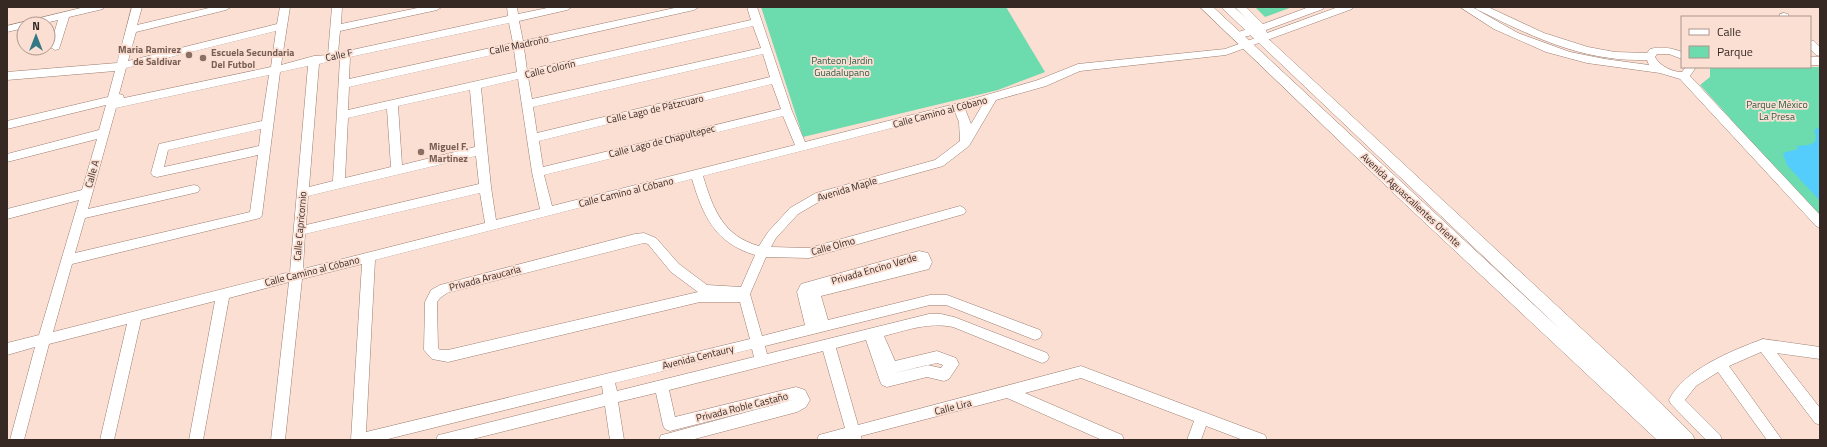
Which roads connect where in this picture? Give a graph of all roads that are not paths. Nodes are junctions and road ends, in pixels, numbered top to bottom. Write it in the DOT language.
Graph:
graph roads {
  1 [pos="100,7"];
  2 [pos="137,7"];
  3 [pos="226,7"];
  4 [pos="285,7"];
  5 [pos="337,7"];
  6 [pos="437,7"];
  7 [pos="512,7"];
  8 [pos="567,7"];
  9 [pos="694,7"];
  10 [pos="752,7"];
  11 [pos="1206,7"];
  12 [pos="1227,7"];
  13 [pos="1319,7"];
  14 [pos="1348,7"];
  15 [pos="1465,7"];
  16 [pos="1480,7"];
  17 [pos="1244,10"];
  18 [pos="65,15"];
  19 [pos="56,17"];
  20 [pos="514,19"];
  21 [pos="1279,21"];
  22 [pos="757,22"];
  23 [pos="282,26"];
  24 [pos="335,29"];
  25 [pos="130,30"];
  26 [pos="1251,36"];
  27 [pos="56,44"];
  28 [pos="1811,44"];
  29 [pos="519,45"];
  30 [pos="766,50"];
  31 [pos="1820,53"];
  32 [pos="345,54"];
  33 [pos="333,56"];
  34 [pos="1681,56"];
  35 [pos="1650,57"];
  36 [pos="314,60"];
  37 [pos="277,65"];
  38 [pos="117,66"];
  39 [pos="1691,68"];
  40 [pos="1660,70"];
  41 [pos="524,74"];
  42 [pos="1683,75"];
  43 [pos="7,76"];
  44 [pos="776,79"];
  45 [pos="344,84"];
  46 [pos="475,86"];
  47 [pos="991,99"];
  48 [pos="111,102"];
  49 [pos="392,104"];
  50 [pos="528,104"];
  51 [pos="959,107"];
  52 [pos="787,111"];
  53 [pos="342,115"];
  54 [pos="267,124"];
  55 [pos="7,125"];
  56 [pos="104,133"];
  57 [pos="533,138"];
  58 [pos="965,143"];
  59 [pos="264,148"];
  60 [pos="802,148"];
  61 [pos="482,150"];
  62 [pos="7,158"];
  63 [pos="397,170"];
  64 [pos="538,172"];
  65 [pos="697,175"];
  66 [pos="339,185"];
  67 [pos="485,187"];
  68 [pos="194,189"];
  69 [pos="87,193"];
  70 [pos="302,193"];
  71 [pos="960,211"];
  72 [pos="547,212"];
  73 [pos="7,214"];
  74 [pos="80,215"];
  75 [pos="1820,223"];
  76 [pos="491,226"];
  77 [pos="299,231"];
  78 [pos="762,252"];
  79 [pos="369,257"];
  80 [pos="67,260"];
  81 [pos="296,275"];
  82 [pos="702,293"];
  83 [pos="223,294"];
  84 [pos="744,294"];
  85 [pos="136,315"];
  86 [pos="866,316"];
  87 [pos="818,327"];
  88 [pos="873,333"];
  89 [pos="1035,334"];
  90 [pos="44,339"];
  91 [pos="757,342"];
  92 [pos="828,344"];
  93 [pos="1763,345"];
  94 [pos="7,349"];
  95 [pos="1820,353"];
  96 [pos="1042,357"];
  97 [pos="762,360"];
  98 [pos="1720,364"];
  99 [pos="608,379"];
  100 [pos="658,386"];
  101 [pos="1623,388"];
  102 [pos="1009,392"];
  103 [pos="611,398"];
  104 [pos="1202,417"];
  105 [pos="1820,419"];
  106 [pos="855,436"];
  107 [pos="17,440"];
  108 [pos="107,440"];
  109 [pos="196,440"];
  110 [pos="278,440"];
  111 [pos="358,440"];
  112 [pos="444,440"];
  113 [pos="617,440"];
  114 [pos="666,440"];
  115 [pos="824,440"];
  116 [pos="1117,440"];
  117 [pos="1194,440"];
  118 [pos="1260,440"];
  119 [pos="1656,440"];
  120 [pos="1670,440"];
  121 [pos="1686,440"];
  122 [pos="1697,440"];
  123 [pos="1715,440"];
  124 [pos="1775,440"];
  1 -- 18 [label="street"];
  2 -- 25 [label="street, Calle A"];
  3 -- 25 [label="street"];
  4 -- 23 [label="street"];
  5 -- 24 [label="street"];
  6 -- 24 [label="street"];
  7 -- 20 [label="street"];
  8 -- 20 [label="street, Calle F"];
  9 -- 29 [label="street, Calle Madroño"];
  10 -- 22 [label="street"];
  11 -- 26 [label="main road, Avenida Aguascalientes Oriente"];
  12 -- 26 [label="main road, Avenida Aguascalientes Oriente"];
  13 -- 21 [label="street"];
  14 -- 26 [label="street"];
  15 -- 40 [label="street"];
  16 -- 35 [label="street"];
  17 -- 21 [label="street"];
  17 -- 26 [label="street, Avenida Aguascalientes Oriente"];
  18 -- 19 [label="street"];
  18 -- 27 [label="street"];
  20 -- 29 [label="street"];
  20 -- 32 [label="street, Calle F"];
  21 -- 26 [label="street"];
  22 -- 30 [label="street"];
  22 -- 41 [label="street, Calle Colorín"];
  23 -- 37 [label="street"];
  23 -- 38 [label="street"];
  24 -- 33 [label="street"];
  25 -- 38 [label="street, Calle A"];
  26 -- 47 [label="street, Calle Camino al Cóbano"];
  26 -- 101 [label="main road, Avenida Aguascalientes Oriente"];
  28 -- 31 [label="street"];
  29 -- 41 [label="street"];
  29 -- 45 [label="street, Calle Madroño"];
  30 -- 44 [label="street"];
  30 -- 50 [label="street"];
  32 -- 33 [label="street, Calle F"];
  32 -- 45 [label="street"];
  33 -- 36 [label="street, Calle F"];
  34 -- 35 [label="street"];
  35 -- 40 [label="street"];
  36 -- 37 [label="street, Calle F"];
  36 -- 70 [label="street, Calle Capricornio"];
  37 -- 48 [label="street, Calle F"];
  37 -- 54 [label="street"];
  38 -- 43 [label="street"];
  38 -- 48 [label="street, Calle A"];
  39 -- 42 [label="street"];
  40 -- 42 [label="street"];
  41 -- 46 [label="street, Calle Colorín"];
  41 -- 50 [label="street"];
  42 -- 75 [label="street"];
  44 -- 52 [label="street"];
  44 -- 57 [label="street, Calle Lago de Pátzcuaro"];
  45 -- 53 [label="street"];
  46 -- 49 [label="street, Calle Colorín"];
  46 -- 61 [label="street"];
  47 -- 51 [label="street, Calle Camino al Cóbano"];
  47 -- 58 [label="street, Avenida Maple"];
  48 -- 55 [label="street, Calle F"];
  48 -- 56 [label="street, Calle A"];
  49 -- 53 [label="street, Calle Colorín"];
  49 -- 63 [label="street"];
  50 -- 57 [label="street"];
  51 -- 58 [label="street"];
  51 -- 60 [label="street, Calle Camino al Cóbano"];
  52 -- 60 [label="street"];
  52 -- 64 [label="street, Calle Lago de Chapultepec"];
  53 -- 66 [label="street"];
  54 -- 59 [label="street"];
  54 -- 59 [label="street"];
  56 -- 62 [label="street"];
  56 -- 69 [label="street, Calle A"];
  57 -- 64 [label="street"];
  58 -- 78 [label="street, Avenida Maple"];
  59 -- 80 [label="street"];
  60 -- 65 [label="street, Calle Camino al Cóbano"];
  61 -- 63 [label="street"];
  61 -- 67 [label="street"];
  63 -- 66 [label="street"];
  64 -- 72 [label="street"];
  65 -- 72 [label="street, Calle Camino al Cóbano"];
  65 -- 78 [label="street, Calle Olmo"];
  66 -- 70 [label="street"];
  67 -- 76 [label="street"];
  67 -- 77 [label="street"];
  68 -- 74 [label="street"];
  69 -- 73 [label="street"];
  69 -- 74 [label="street, Calle A"];
  70 -- 77 [label="street, Calle Capricornio"];
  71 -- 78 [label="street, Calle Olmo"];
  72 -- 76 [label="street, Calle Camino al Cóbano"];
  74 -- 80 [label="street, Calle A"];
  76 -- 79 [label="street, Calle Camino al Cóbano"];
  77 -- 81 [label="street, Calle Capricornio"];
  78 -- 84 [label="street, Avenida Maple"];
  79 -- 81 [label="street, Calle Camino al Cóbano"];
  79 -- 111 [label="street"];
  80 -- 90 [label="street, Calle A"];
  81 -- 83 [label="street, Calle Camino al Cóbano"];
  81 -- 110 [label="street, Calle Capricornio"];
  82 -- 82 [label="street, Privada Araucaria"];
  82 -- 84 [label="street, Privada Araucaria"];
  83 -- 85 [label="street, Calle Camino al Cóbano"];
  83 -- 109 [label="street"];
  84 -- 91 [label="street"];
  85 -- 90 [label="street, Calle Camino al Cóbano"];
  85 -- 108 [label="street"];
  86 -- 87 [label="street, Avenida Centaury"];
  86 -- 88 [label="street"];
  86 -- 89 [label="street, Avenida Centaury"];
  87 -- 87 [label="street, Privada Encino Verde"];
  87 -- 91 [label="street, Avenida Centaury"];
  88 -- 88 [label="street"];
  88 -- 92 [label="street, Avenida Centaury"];
  88 -- 96 [label="street, Avenida Centaury"];
  90 -- 94 [label="street, Calle Camino al Cóbano"];
  90 -- 107 [label="street, Calle A"];
  91 -- 97 [label="street"];
  91 -- 99 [label="street, Avenida Centaury"];
  92 -- 97 [label="street, Avenida Centaury"];
  92 -- 106 [label="street"];
  93 -- 95 [label="street"];
  93 -- 98 [label="street"];
  93 -- 105 [label="street"];
  97 -- 100 [label="street, Avenida Centaury"];
  98 -- 123 [label="street"];
  98 -- 124 [label="street"];
  99 -- 103 [label="street"];
  99 -- 111 [label="street, Avenida Centaury"];
  100 -- 103 [label="street, Avenida Centaury"];
  100 -- 114 [label="street, Privada Roble Castaño"];
  100 -- 114 [label="street, Privada Roble Castaño"];
  101 -- 119 [label="main road, Avenida Aguascalientes Oriente"];
  101 -- 120 [label="main road, Avenida Aguascalientes Oriente"];
  101 -- 121 [label="main road, Avenida Aguascalientes Oriente"];
  101 -- 122 [label="main road, Avenida Aguascalientes Oriente"];
  102 -- 104 [label="street, Calle Lira"];
  102 -- 106 [label="street, Calle Lira"];
  102 -- 116 [label="street"];
  103 -- 112 [label="street, Avenida Centaury"];
  103 -- 113 [label="street"];
  104 -- 117 [label="street"];
  104 -- 118 [label="street"];
  106 -- 115 [label="street, Calle Lira"];
}
